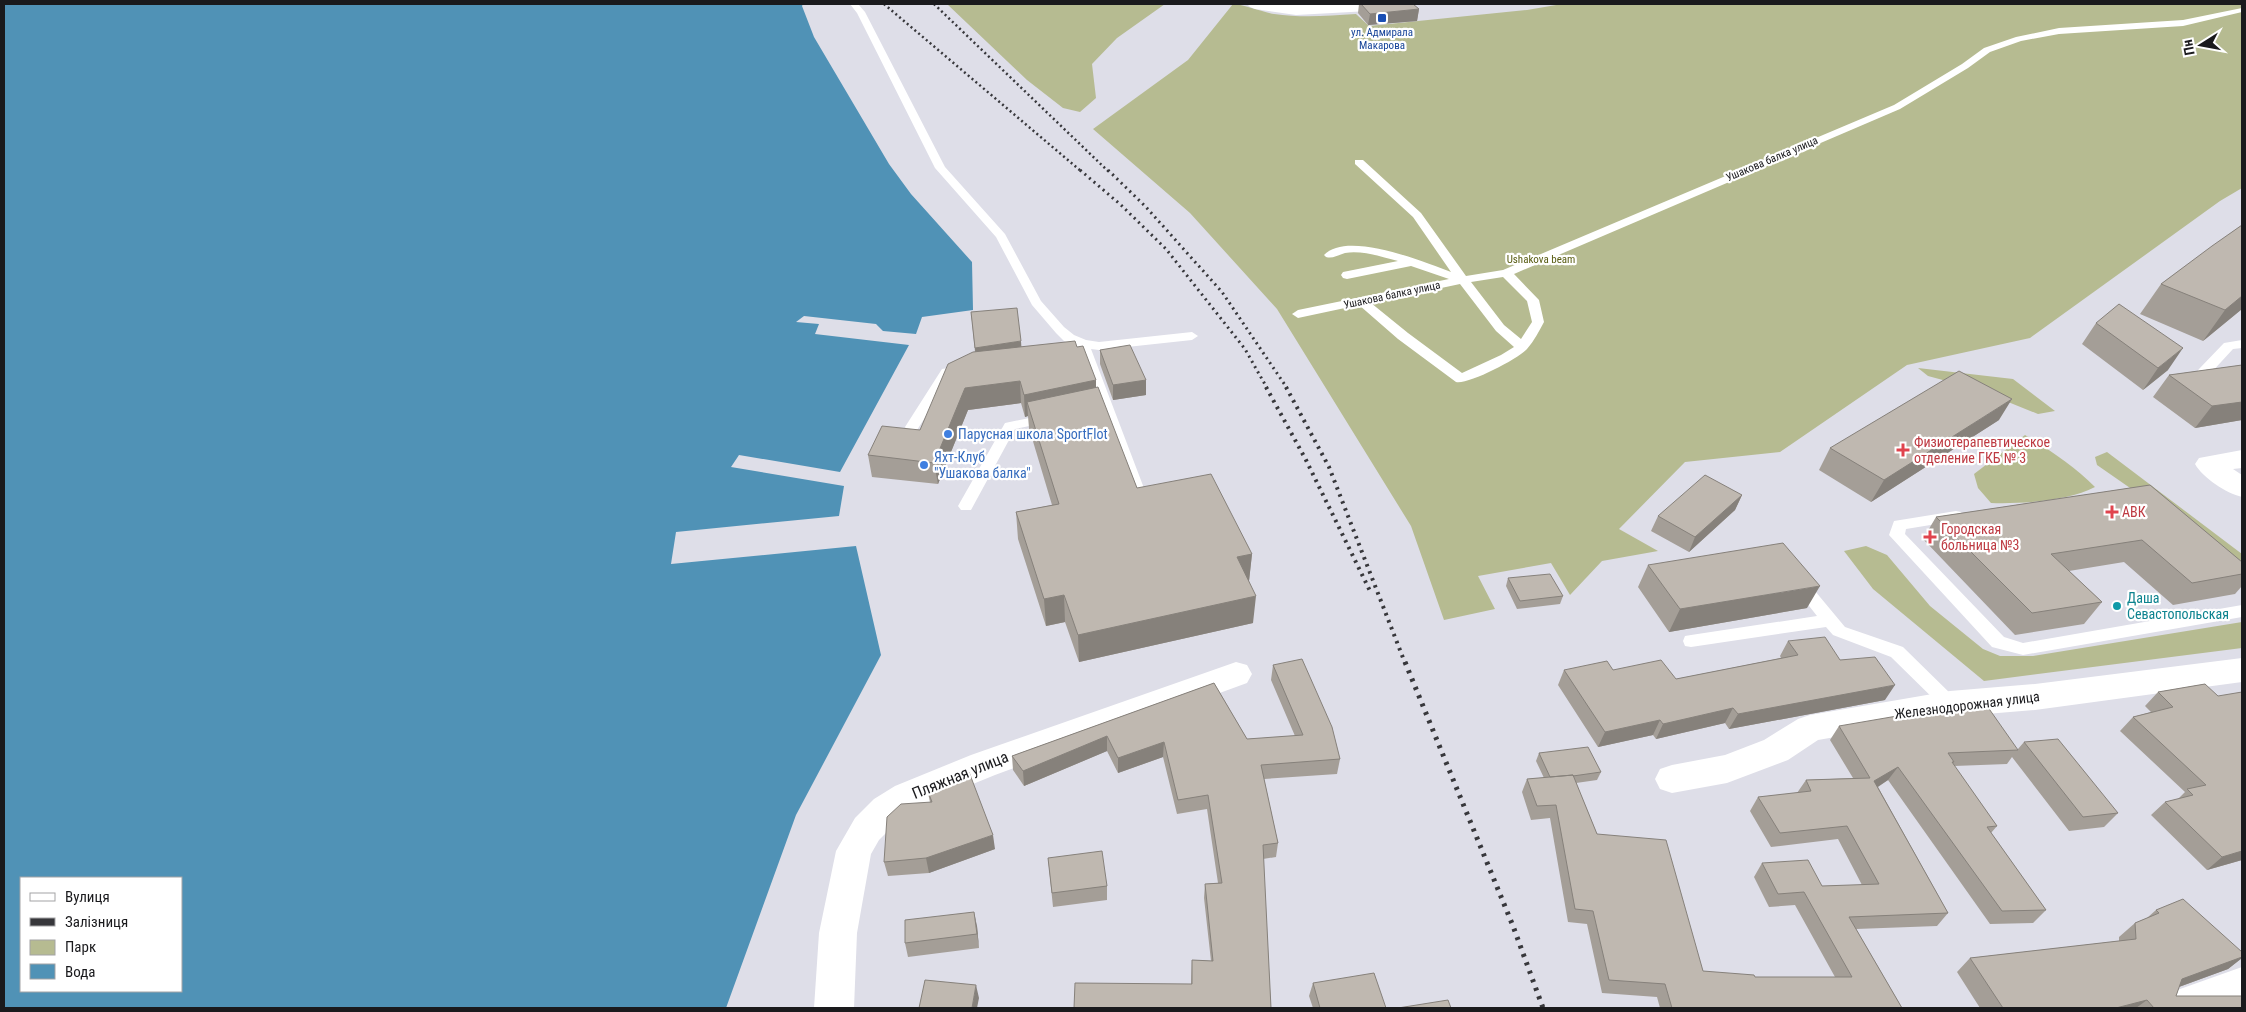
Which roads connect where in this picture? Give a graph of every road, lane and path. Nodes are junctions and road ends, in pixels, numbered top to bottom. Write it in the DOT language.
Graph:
graph roads {
  1 [pos="854,4"];
  2 [pos="1255,4"];
  3 [pos="1398,4"];
  4 [pos="2242,10"];
  5 [pos="1359,162"];
  6 [pos="1330,255"];
  7 [pos="1411,262"];
  8 [pos="1506,273"];
  9 [pos="1347,275"];
  10 [pos="1462,280"];
  11 [pos="1362,301"];
  12 [pos="1298,314"];
  13 [pos="1192,336"];
  14 [pos="2242,344"];
  15 [pos="1522,347"];
  16 [pos="1085,348"];
  17 [pos="1069,355"];
  18 [pos="967,369"];
  19 [pos="2204,372"];
  20 [pos="1058,416"];
  21 [pos="912,427"];
  22 [pos="2242,459"];
  23 [pos="2242,488"];
  24 [pos="1143,504"];
  25 [pos="966,506"];
  26 [pos="1971,513"];
  27 [pos="1788,571"];
  28 [pos="2242,611"];
  29 [pos="1830,620"];
  30 [pos="1691,641"];
  31 [pos="2242,670"];
  32 [pos="1236,674"];
  33 [pos="1950,704"];
  34 [pos="1672,779"];
  35 [pos="2242,986"];
  36 [pos="834,1008"];
  37 [pos="2180,1008"];
  1 -- 16 [label="lane"];
  2 -- 3 [label="street"];
  4 -- 8 [label="lane, Ушакова балка улица"];
  5 -- 10 [label="lane"];
  6 -- 7 [label="lane"];
  7 -- 9 [label="lane"];
  7 -- 10 [label="lane"];
  8 -- 10 [label="lane, Ушакова балка улица"];
  8 -- 15 [label="lane"];
  10 -- 11 [label="lane, Ушакова балка улица"];
  10 -- 15 [label="lane"];
  11 -- 12 [label="lane, Ушакова балка улица"];
  11 -- 15 [label="lane"];
  13 -- 16 [label="lane"];
  14 -- 19 [label="lane"];
  16 -- 17 [label="lane"];
  16 -- 24 [label="lane"];
  18 -- 21 [label="lane"];
  20 -- 25 [label="lane"];
  22 -- 23 [label="street"];
  26 -- 28 [label="lane"];
  27 -- 29 [label="lane"];
  29 -- 30 [label="lane"];
  29 -- 33 [label="lane"];
  31 -- 33 [label="street, Железнодорожная улица"];
  32 -- 36 [label="street, Пляжная улица"];
  33 -- 34 [label="street, Железнодорожная улица"];
  35 -- 37 [label="street"];
}
